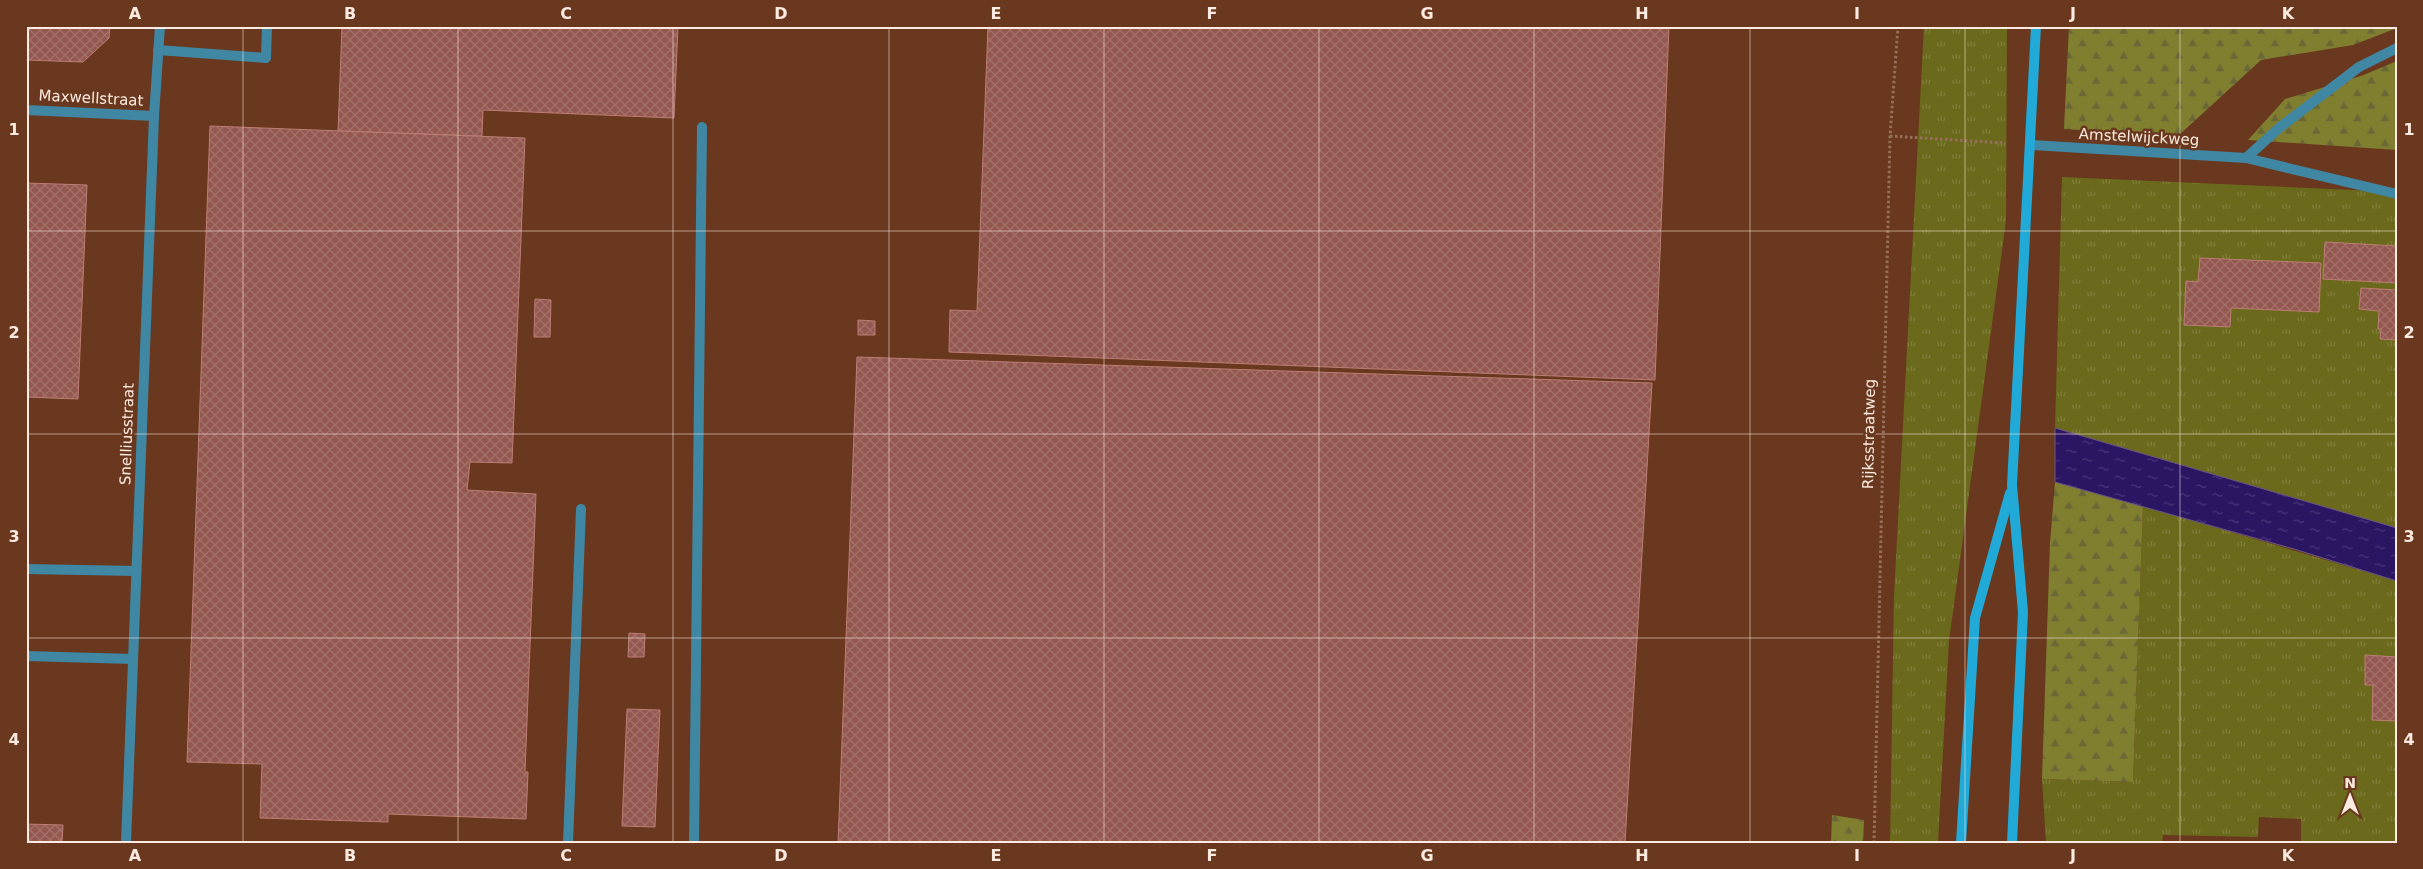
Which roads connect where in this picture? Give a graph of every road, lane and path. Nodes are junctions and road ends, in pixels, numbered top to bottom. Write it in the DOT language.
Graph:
graph roads {
  1 [pos="160,26"];
  2 [pos="267,26"];
  3 [pos="1898,26"];
  4 [pos="2036,26"];
  5 [pos="2397,48"];
  6 [pos="158,50"];
  7 [pos="26,110"];
  8 [pos="154,116"];
  9 [pos="702,127"];
  10 [pos="1890,136"];
  11 [pos="2031,145"];
  12 [pos="2246,158"];
  13 [pos="2397,194"];
  14 [pos="2012,485"];
  15 [pos="581,509"];
  16 [pos="26,569"];
  17 [pos="136,571"];
  18 [pos="26,656"];
  19 [pos="133,659"];
  20 [pos="126,843"];
  21 [pos="568,843"];
  22 [pos="694,843"];
  23 [pos="1874,843"];
  24 [pos="1961,843"];
  25 [pos="2012,843"];
  1 -- 6 [label="street, Snelliusstraat"];
  2 -- 6 [label="street"];
  3 -- 10 [label="path, Rijksstraatweg"];
  4 -- 11 [label="main road"];
  5 -- 12 [label="street"];
  6 -- 8 [label="street, Snelliusstraat"];
  7 -- 8 [label="street, Maxwellstraat"];
  8 -- 17 [label="street, Snelliusstraat"];
  9 -- 22 [label="street"];
  10 -- 11 [label="path"];
  10 -- 23 [label="path, Rijksstraatweg"];
  11 -- 12 [label="street, Amstelwijckweg"];
  11 -- 14 [label="main road"];
  12 -- 13 [label="street, Amstelwijckweg"];
  14 -- 24 [label="main road"];
  14 -- 25 [label="main road"];
  15 -- 21 [label="street"];
  16 -- 17 [label="street"];
  17 -- 19 [label="street, Snelliusstraat"];
  18 -- 19 [label="street"];
  19 -- 20 [label="street, Snelliusstraat"];
}
